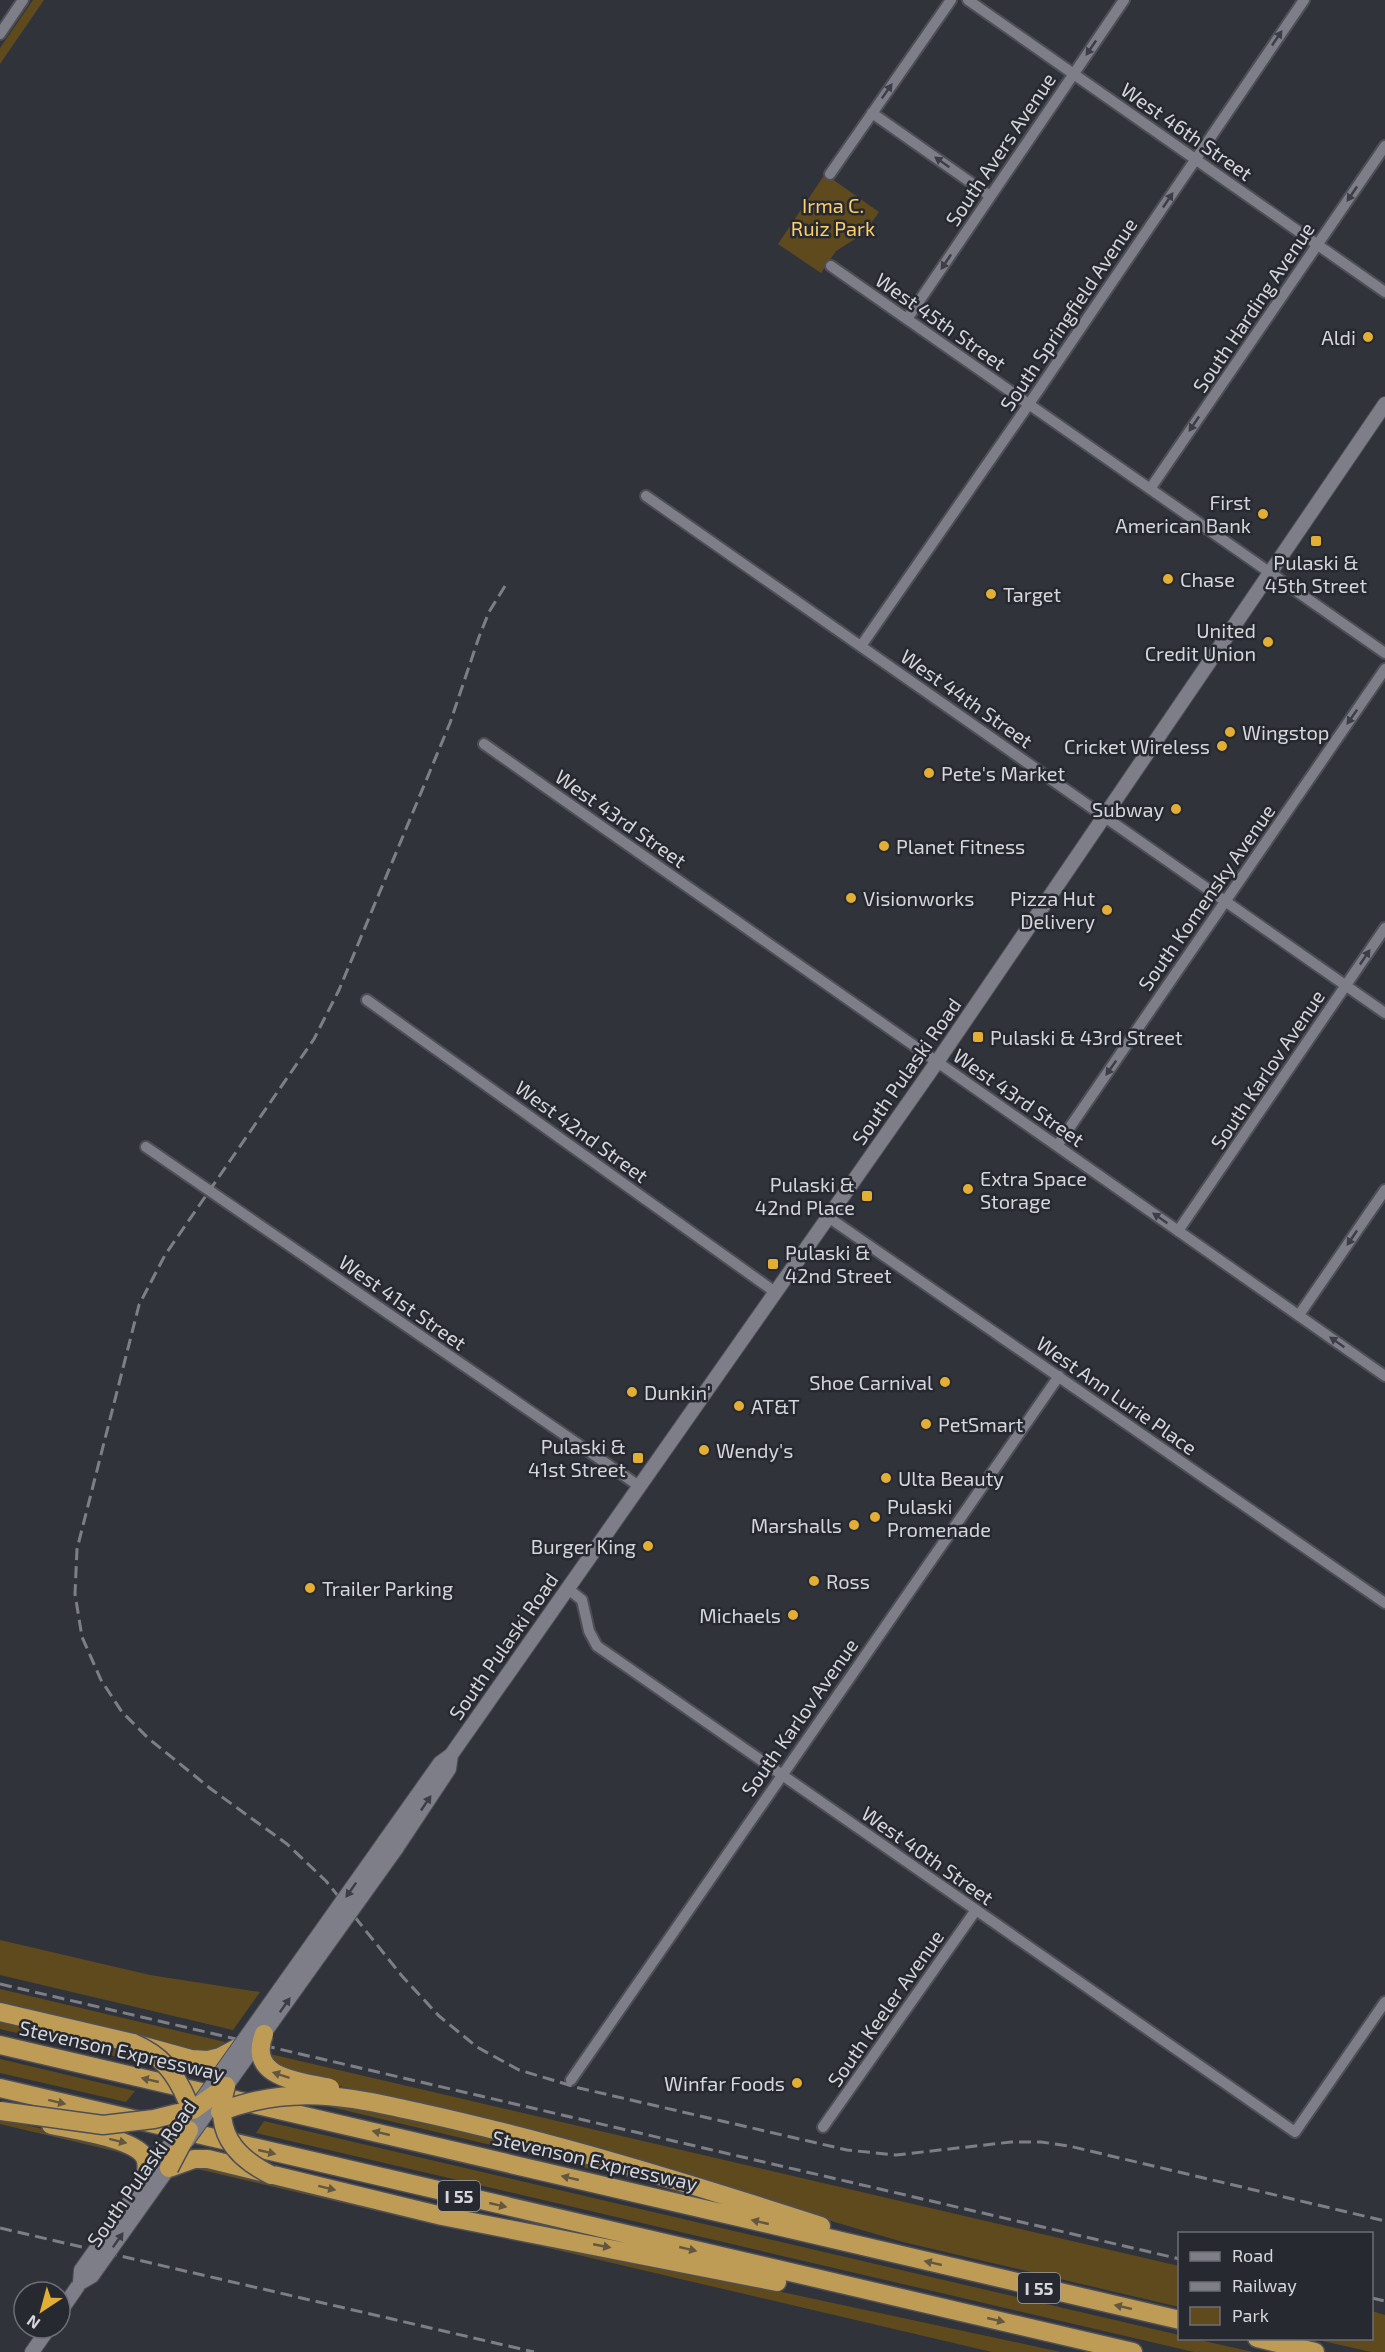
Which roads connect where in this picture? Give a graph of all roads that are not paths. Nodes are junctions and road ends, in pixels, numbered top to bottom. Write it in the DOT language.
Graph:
graph roads {
  1 [pos="23,0"];
  2 [pos="951,0"];
  3 [pos="968,0"];
  4 [pos="1124,0"];
  5 [pos="1304,0"];
  6 [pos="0,34"];
  7 [pos="1073,74"];
  8 [pos="872,113"];
  9 [pos="1385,146"];
  10 [pos="1196,159"];
  11 [pos="830,174"];
  12 [pos="990,196"];
  13 [pos="1318,244"];
  14 [pos="831,266"];
  15 [pos="1385,291"];
  16 [pos="907,319"];
  17 [pos="1029,404"];
  18 [pos="1385,404"];
  19 [pos="1150,489"];
  20 [pos="646,496"];
  21 [pos="1269,573"];
  22 [pos="861,646"];
  23 [pos="1385,654"];
  24 [pos="1385,669"];
  25 [pos="484,744"];
  26 [pos="1103,816"];
  27 [pos="1225,901"];
  28 [pos="1385,928"];
  29 [pos="1346,985"];
  30 [pos="367,1000"];
  31 [pos="1385,1013"];
  32 [pos="937,1062"];
  33 [pos="1057,1146"];
  34 [pos="146,1147"];
  35 [pos="1385,1190"];
  36 [pos="828,1217"];
  37 [pos="1178,1231"];
  38 [pos="776,1292"];
  39 [pos="1299,1315"];
  40 [pos="1059,1376"];
  41 [pos="1385,1376"];
  42 [pos="639,1486"];
  43 [pos="567,1588"];
  44 [pos="1385,1603"];
  45 [pos="451,1755"];
  46 [pos="782,1774"];
  47 [pos="976,1910"];
  48 [pos="1385,2002"];
  49 [pos="0,2012"];
  50 [pos="264,2034"];
  51 [pos="133,2043"];
  52 [pos="0,2045"];
  53 [pos="239,2048"];
  54 [pos="571,2080"];
  55 [pos="226,2086"];
  56 [pos="0,2088"];
  57 [pos="0,2111"];
  58 [pos="220,2112"];
  59 [pos="418,2112"];
  60 [pos="194,2121"];
  61 [pos="823,2127"];
  62 [pos="166,2149"];
  63 [pos="169,2168"];
  64 [pos="271,2175"];
  65 [pos="146,2179"];
  66 [pos="899,2255"];
  67 [pos="80,2283"];
  68 [pos="72,2295"];
  69 [pos="918,2302"];
  70 [pos="1178,2320"];
  71 [pos="1265,2340"];
  72 [pos="1133,2352"];
  73 [pos="1315,2352"];
  1 -- 6 [label="street"];
  8 -- 2 [label="street, one-way"];
  3 -- 7 [label="street, West 46th Street"];
  4 -- 7 [label="street, South Avers Avenue, one-way"];
  10 -- 5 [label="street, South Springfield Avenue, one-way"];
  7 -- 10 [label="street, West 46th Street"];
  7 -- 12 [label="street, South Avers Avenue"];
  8 -- 11 [label="street"];
  12 -- 8 [label="street, one-way"];
  9 -- 13 [label="street, South Harding Avenue, one-way"];
  10 -- 13 [label="street, West 46th Street"];
  17 -- 10 [label="street, South Springfield Avenue, one-way"];
  12 -- 16 [label="street, South Avers Avenue, one-way"];
  13 -- 15 [label="street, West 46th Street"];
  13 -- 19 [label="street, South Harding Avenue, one-way"];
  14 -- 16 [label="street, West 45th Street"];
  16 -- 17 [label="street, West 45th Street"];
  17 -- 19 [label="street, West 45th Street"];
  17 -- 22 [label="street, South Springfield Avenue"];
  18 -- 21 [label="main road, South Pulaski Road"];
  19 -- 21 [label="street, West 45th Street"];
  20 -- 22 [label="street, West 44th Street"];
  21 -- 23 [label="street, West 45th Street"];
  21 -- 26 [label="main road, South Pulaski Road"];
  22 -- 26 [label="street, West 44th Street"];
  24 -- 27 [label="street, South Komensky Avenue, one-way"];
  25 -- 32 [label="street, West 43rd Street"];
  26 -- 27 [label="street, West 44th Street"];
  26 -- 32 [label="main road, South Pulaski Road"];
  27 -- 29 [label="street, West 44th Street"];
  27 -- 33 [label="street, South Komensky Avenue, one-way"];
  29 -- 28 [label="street, South Karlov Avenue, one-way"];
  29 -- 31 [label="street, West 44th Street"];
  29 -- 37 [label="street, South Karlov Avenue"];
  30 -- 38 [label="street, West 42nd Street"];
  32 -- 33 [label="street, West 43rd Street"];
  32 -- 36 [label="main road, South Pulaski Road"];
  37 -- 33 [label="street, West 43rd Street, one-way"];
  34 -- 42 [label="street, West 41st Street"];
  35 -- 39 [label="street, one-way"];
  36 -- 38 [label="main road, South Pulaski Road"];
  36 -- 40 [label="street, West Ann Lurie Place"];
  37 -- 39 [label="street, West 43rd Street"];
  38 -- 42 [label="main road, South Pulaski Road"];
  41 -- 39 [label="street, West 43rd Street, one-way"];
  40 -- 44 [label="street, West Ann Lurie Place"];
  40 -- 46 [label="street, South Karlov Avenue"];
  42 -- 43 [label="main road, South Pulaski Road"];
  43 -- 45 [label="main road, South Pulaski Road"];
  43 -- 46 [label="street, West 40th Street"];
  50 -- 45 [label="main road, South Pulaski Road, one-way, bridge"];
  45 -- 53 [label="main road, South Pulaski Road, one-way, bridge"];
  46 -- 47 [label="street, West 40th Street"];
  46 -- 54 [label="street, South Karlov Avenue"];
  47 -- 48 [label="street, West 40th Street"];
  47 -- 61 [label="street, South Keeler Avenue"];
  49 -- 51 [label="highway"];
  50 -- 55 [label="main road, South Pulaski Road, bridge"];
  59 -- 50 [label="highway, one-way, bridge"];
  51 -- 53 [label="highway, bridge"];
  51 -- 60 [label="highway, bridge"];
  66 -- 52 [label="highway, Stevenson Expressway / I 55, one-way"];
  53 -- 55 [label="highway, bridge"];
  53 -- 60 [label="main road, South Pulaski Road, bridge"];
  55 -- 58 [label="highway, bridge"];
  55 -- 60 [label="highway, bridge"];
  56 -- 69 [label="highway, I 55, one-way"];
  57 -- 60 [label="highway, bridge"];
  57 -- 65 [label="highway, one-way, bridge"];
  58 -- 59 [label="highway, bridge"];
  58 -- 60 [label="highway, bridge"];
  58 -- 64 [label="highway, bridge"];
  59 -- 66 [label="highway"];
  60 -- 62 [label="highway, bridge"];
  60 -- 63 [label="highway, bridge"];
  62 -- 65 [label="main road, South Pulaski Road, bridge"];
  63 -- 64 [label="highway, bridge"];
  67 -- 63 [label="main road, South Pulaski Road, one-way, bridge"];
  64 -- 69 [label="highway, one-way"];
  65 -- 67 [label="main road, South Pulaski Road, bridge"];
  70 -- 66 [label="highway, Stevenson Expressway / I 55, one-way"];
  67 -- 68 [label="main road, South Pulaski Road"];
  69 -- 72 [label="highway, I 55, one-way"];
  71 -- 73 [label="highway"];
}
